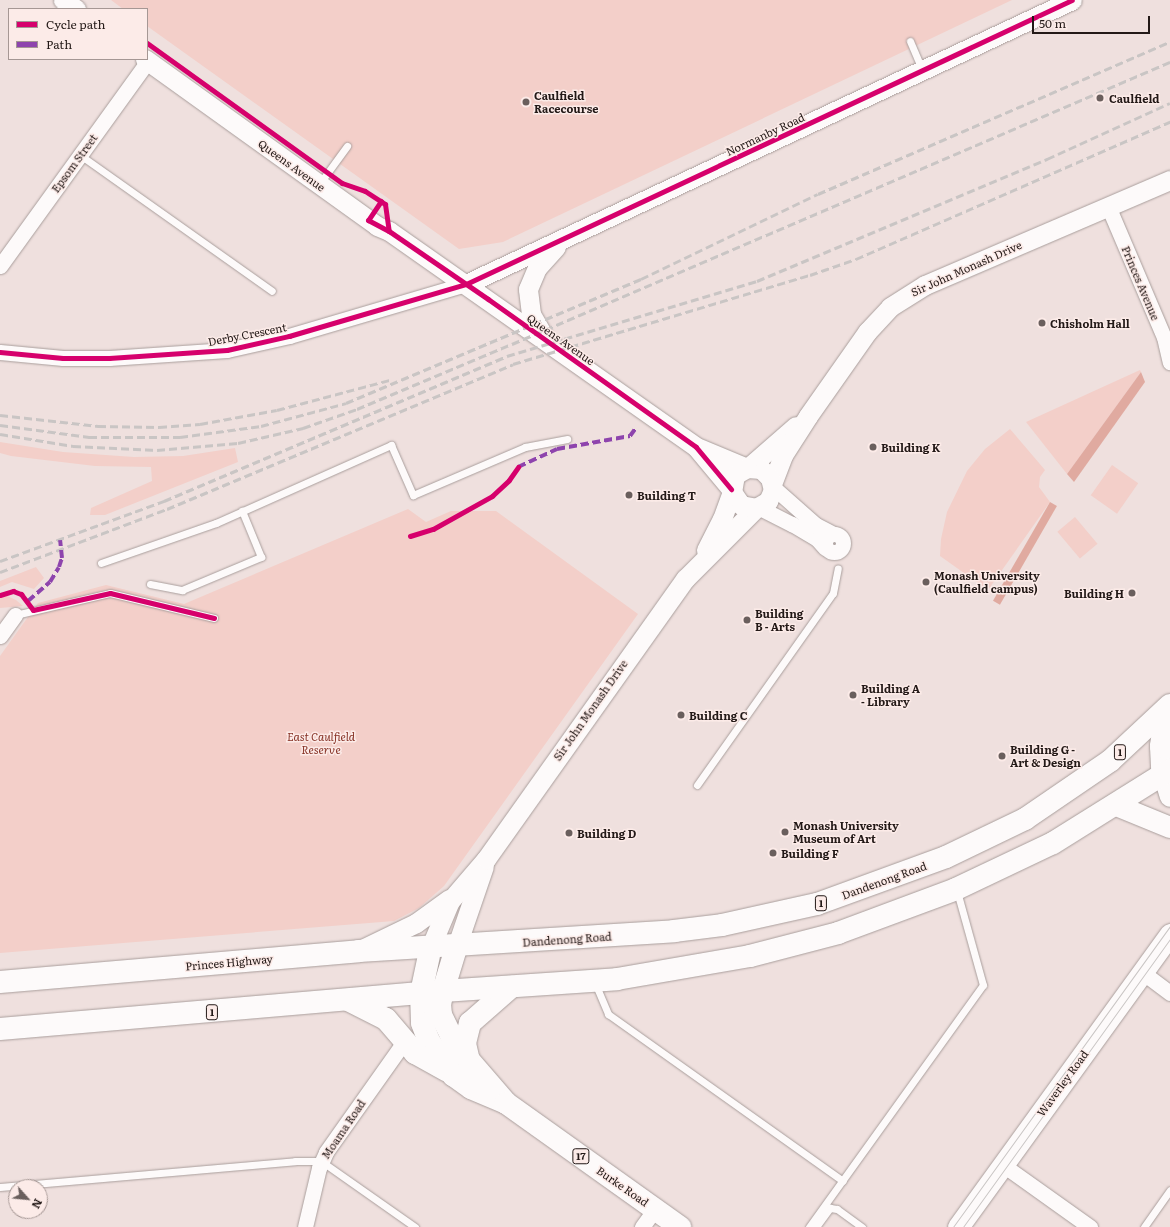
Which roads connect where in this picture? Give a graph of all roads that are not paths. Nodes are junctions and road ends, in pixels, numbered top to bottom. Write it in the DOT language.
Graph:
graph roads {
  1 [pos="63,0"];
  2 [pos="1072,0"];
  3 [pos="75,8"];
  4 [pos="910,41"];
  5 [pos="146,60"];
  6 [pos="923,71"];
  7 [pos="346,146"];
  8 [pos="80,155"];
  9 [pos="1170,180"];
  10 [pos="319,185"];
  11 [pos="1108,206"];
  12 [pos="562,240"];
  13 [pos="0,266"];
  14 [pos="466,284"];
  15 [pos="272,291"];
  16 [pos="555,348"];
  17 [pos="0,352"];
  18 [pos="1170,362"];
  19 [pos="808,416"];
  20 [pos="567,439"];
  21 [pos="696,447"];
  22 [pos="748,467"];
  23 [pos="772,485"];
  24 [pos="731,490"];
  25 [pos="757,508"];
  26 [pos="242,511"];
  27 [pos="101,563"];
  28 [pos="698,564"];
  29 [pos="838,568"];
  30 [pos="150,584"];
  31 [pos="15,615"];
  32 [pos="214,618"];
  33 [pos="0,636"];
  34 [pos="1170,707"];
  35 [pos="1166,772"];
  36 [pos="697,786"];
  37 [pos="1170,796"];
  38 [pos="1116,806"];
  39 [pos="1170,827"];
  40 [pos="486,859"];
  41 [pos="956,889"];
  42 [pos="454,895"];
  43 [pos="1169,933"];
  44 [pos="457,945"];
  45 [pos="431,946"];
  46 [pos="359,950"];
  47 [pos="1142,972"];
  48 [pos="594,980"];
  49 [pos="0,982"];
  50 [pos="511,987"];
  51 [pos="443,991"];
  52 [pos="421,993"];
  53 [pos="1170,993"];
  54 [pos="348,1000"];
  55 [pos="0,1029"];
  56 [pos="404,1042"];
  57 [pos="461,1068"];
  58 [pos="321,1162"];
  59 [pos="1003,1165"];
  60 [pos="842,1181"];
  61 [pos="0,1187"];
  62 [pos="1170,1190"];
  63 [pos="655,1209"];
  64 [pos="305,1227"];
  65 [pos="415,1227"];
  66 [pos="642,1227"];
  67 [pos="680,1227"];
  68 [pos="809,1227"];
  69 [pos="816,1227"];
  70 [pos="862,1227"];
  71 [pos="958,1227"];
  72 [pos="1090,1227"];
  73 [pos="1144,1227"];
  1 -- 3 [label="street"];
  2 -- 6 [label="street, Normanby Road"];
  4 -- 6 [label="lane"];
  5 -- 8 [label="street, Epsom Street"];
  5 -- 10 [label="street, Queens Avenue"];
  6 -- 12 [label="street, Normanby Road"];
  7 -- 10 [label="lane"];
  8 -- 13 [label="street, Epsom Street"];
  8 -- 15 [label="lane"];
  9 -- 11 [label="street, Sir John Monash Drive"];
  10 -- 14 [label="street, Queens Avenue"];
  11 -- 18 [label="street, Princes Avenue"];
  11 -- 19 [label="street, Sir John Monash Drive"];
  12 -- 14 [label="street, Normanby Road"];
  12 -- 16 [label="street"];
  14 -- 16 [label="street, Queens Avenue"];
  14 -- 17 [label="street, Derby Crescent"];
  16 -- 21 [label="street, Queens Avenue"];
  19 -- 22 [label="street, Sir John Monash Drive"];
  19 -- 23 [label="street, Sir John Monash Drive"];
  20 -- 26 [label="lane"];
  21 -- 22 [label="street, Queens Avenue"];
  21 -- 24 [label="street, Queens Avenue"];
  22 -- 23 [label="street"];
  22 -- 24 [label="street"];
  23 -- 25 [label="street"];
  23 -- 25 [label="street"];
  24 -- 25 [label="street"];
  24 -- 28 [label="street, Sir John Monash Drive"];
  25 -- 28 [label="street, Sir John Monash Drive"];
  26 -- 27 [label="lane"];
  26 -- 30 [label="lane"];
  28 -- 40 [label="street, Sir John Monash Drive"];
  29 -- 36 [label="lane"];
  31 -- 32 [label="lane"];
  31 -- 33 [label="street"];
  34 -- 35 [label="main road"];
  34 -- 44 [label="main road, Dandenong Road / 1"];
  35 -- 37 [label="main road"];
  35 -- 38 [label="main road, 1"];
  38 -- 39 [label="main road"];
  38 -- 41 [label="main road, 1"];
  40 -- 42 [label="street, Sir John Monash Drive"];
  40 -- 44 [label="street, Sir John Monash Drive"];
  41 -- 48 [label="main road, 1"];
  41 -- 60 [label="lane"];
  42 -- 45 [label="street, Sir John Monash Drive"];
  42 -- 46 [label="street"];
  43 -- 47 [label="main road, Waverley Road"];
  44 -- 45 [label="main road, Princes Highway / 1"];
  44 -- 51 [label="main road, Burke Road / 17"];
  45 -- 46 [label="main road, Princes Highway / 1"];
  45 -- 52 [label="main road, Burke Road / 17"];
  46 -- 49 [label="main road, Princes Highway / 1"];
  47 -- 53 [label="street"];
  47 -- 59 [label="main road, Waverley Road"];
  48 -- 50 [label="main road, 1"];
  48 -- 60 [label="lane"];
  50 -- 51 [label="main road, 1"];
  50 -- 57 [label="main road"];
  51 -- 52 [label="main road, 1"];
  51 -- 57 [label="main road, Burke Road / 17"];
  52 -- 54 [label="main road, 1"];
  52 -- 57 [label="main road, Burke Road / 17"];
  54 -- 55 [label="main road, 1"];
  54 -- 56 [label="main road, 17"];
  56 -- 57 [label="main road, 17"];
  56 -- 58 [label="street, Moama Road"];
  57 -- 63 [label="main road, Burke Road / 17"];
  58 -- 61 [label="lane"];
  58 -- 64 [label="street, Moama Road"];
  58 -- 65 [label="lane"];
  59 -- 71 [label="main road, Waverley Road"];
  59 -- 72 [label="street"];
  60 -- 68 [label="lane"];
  62 -- 73 [label="lane"];
  63 -- 66 [label="street"];
  63 -- 67 [label="main road, Burke Road / 17"];
  69 -- 70 [label="lane"];
}
